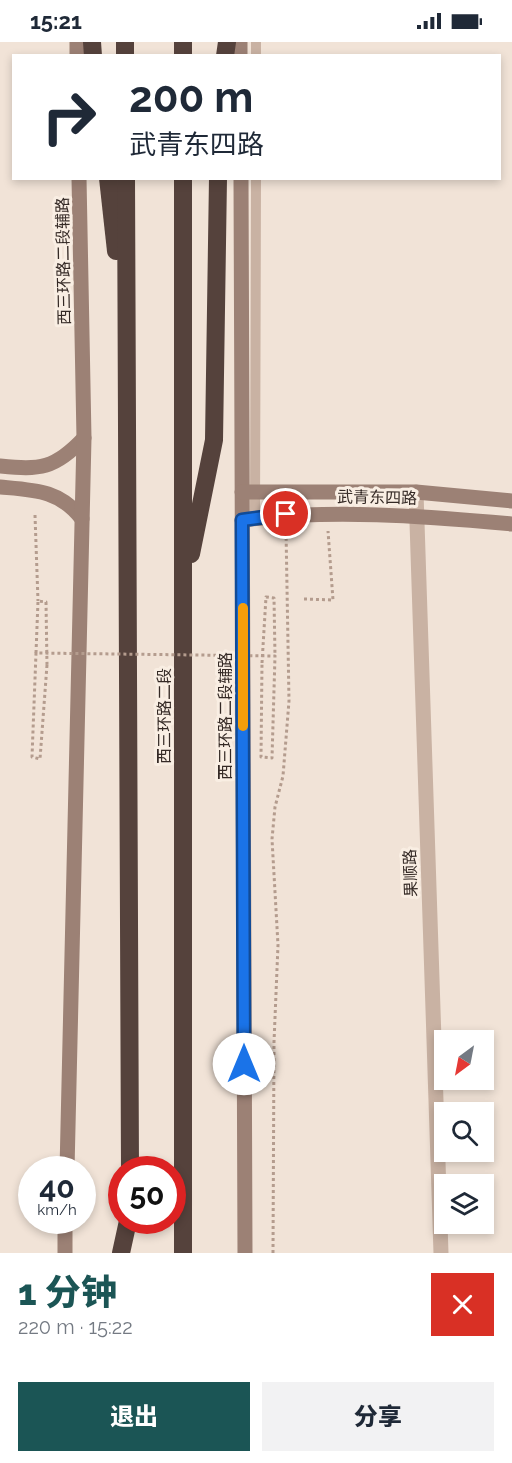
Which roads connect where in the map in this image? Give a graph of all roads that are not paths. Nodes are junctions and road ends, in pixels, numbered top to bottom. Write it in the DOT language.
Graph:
graph roads {
  1 [pos="79,180"];
  2 [pos="108,180"];
  3 [pos="126,180"];
  4 [pos="183,180"];
  5 [pos="218,180"];
  6 [pos="241,180"];
  7 [pos="256,180"];
  8 [pos="127,340"];
  9 [pos="84,438"];
  10 [pos="0,466"];
  11 [pos="0,487"];
  12 [pos="249,492"];
  13 [pos="416,492"];
  14 [pos="512,501"];
  15 [pos="417,515"];
  16 [pos="82,519"];
  17 [pos="249,520"];
  18 [pos="512,524"];
  19 [pos="183,594"];
  20 [pos="67,1156"];
  21 [pos="130,1156"];
  22 [pos="183,1156"];
  23 [pos="186,1232"];
  24 [pos="65,1234"];
  25 [pos="126,1234"];
  26 [pos="129,1234"];
  27 [pos="183,1234"];
  28 [pos="65,1253"];
  29 [pos="121,1253"];
  30 [pos="130,1253"];
  31 [pos="183,1253"];
  32 [pos="192,1253"];
  33 [pos="245,1253"];
  34 [pos="441,1253"];
  1 -- 9 [label="main road, 西三环路二段辅路"];
  2 -- 8 [label="highway"];
  3 -- 8 [label="highway"];
  4 -- 19 [label="highway, 西三环路二段"];
  5 -- 19 [label="highway"];
  6 -- 12 [label="main road, 西三环路二段辅路"];
  7 -- 12 [label="lane"];
  8 -- 21 [label="highway"];
  9 -- 10 [label="main road"];
  9 -- 16 [label="main road, 西三环路二段辅路"];
  11 -- 16 [label="main road"];
  12 -- 13 [label="main road, 武青东四路"];
  12 -- 17 [label="main road, 西三环路二段辅路"];
  13 -- 14 [label="main road, 武青东四路"];
  13 -- 15 [label="street, 果顺路"];
  15 -- 17 [label="main road, 武青东四路"];
  15 -- 18 [label="main road, 武青东四路"];
  15 -- 34 [label="street, 果顺路"];
  16 -- 20 [label="main road, 西三环路二段辅路"];
  17 -- 33 [label="main road, 西三环路二段辅路"];
  19 -- 22 [label="highway, 西三环路二段"];
  23 -- 32 [label="highway"];
  24 -- 28 [label="main road"];
  25 -- 29 [label="highway"];
  26 -- 30 [label="highway"];
  27 -- 31 [label="highway, 西三环路二段"];
}
